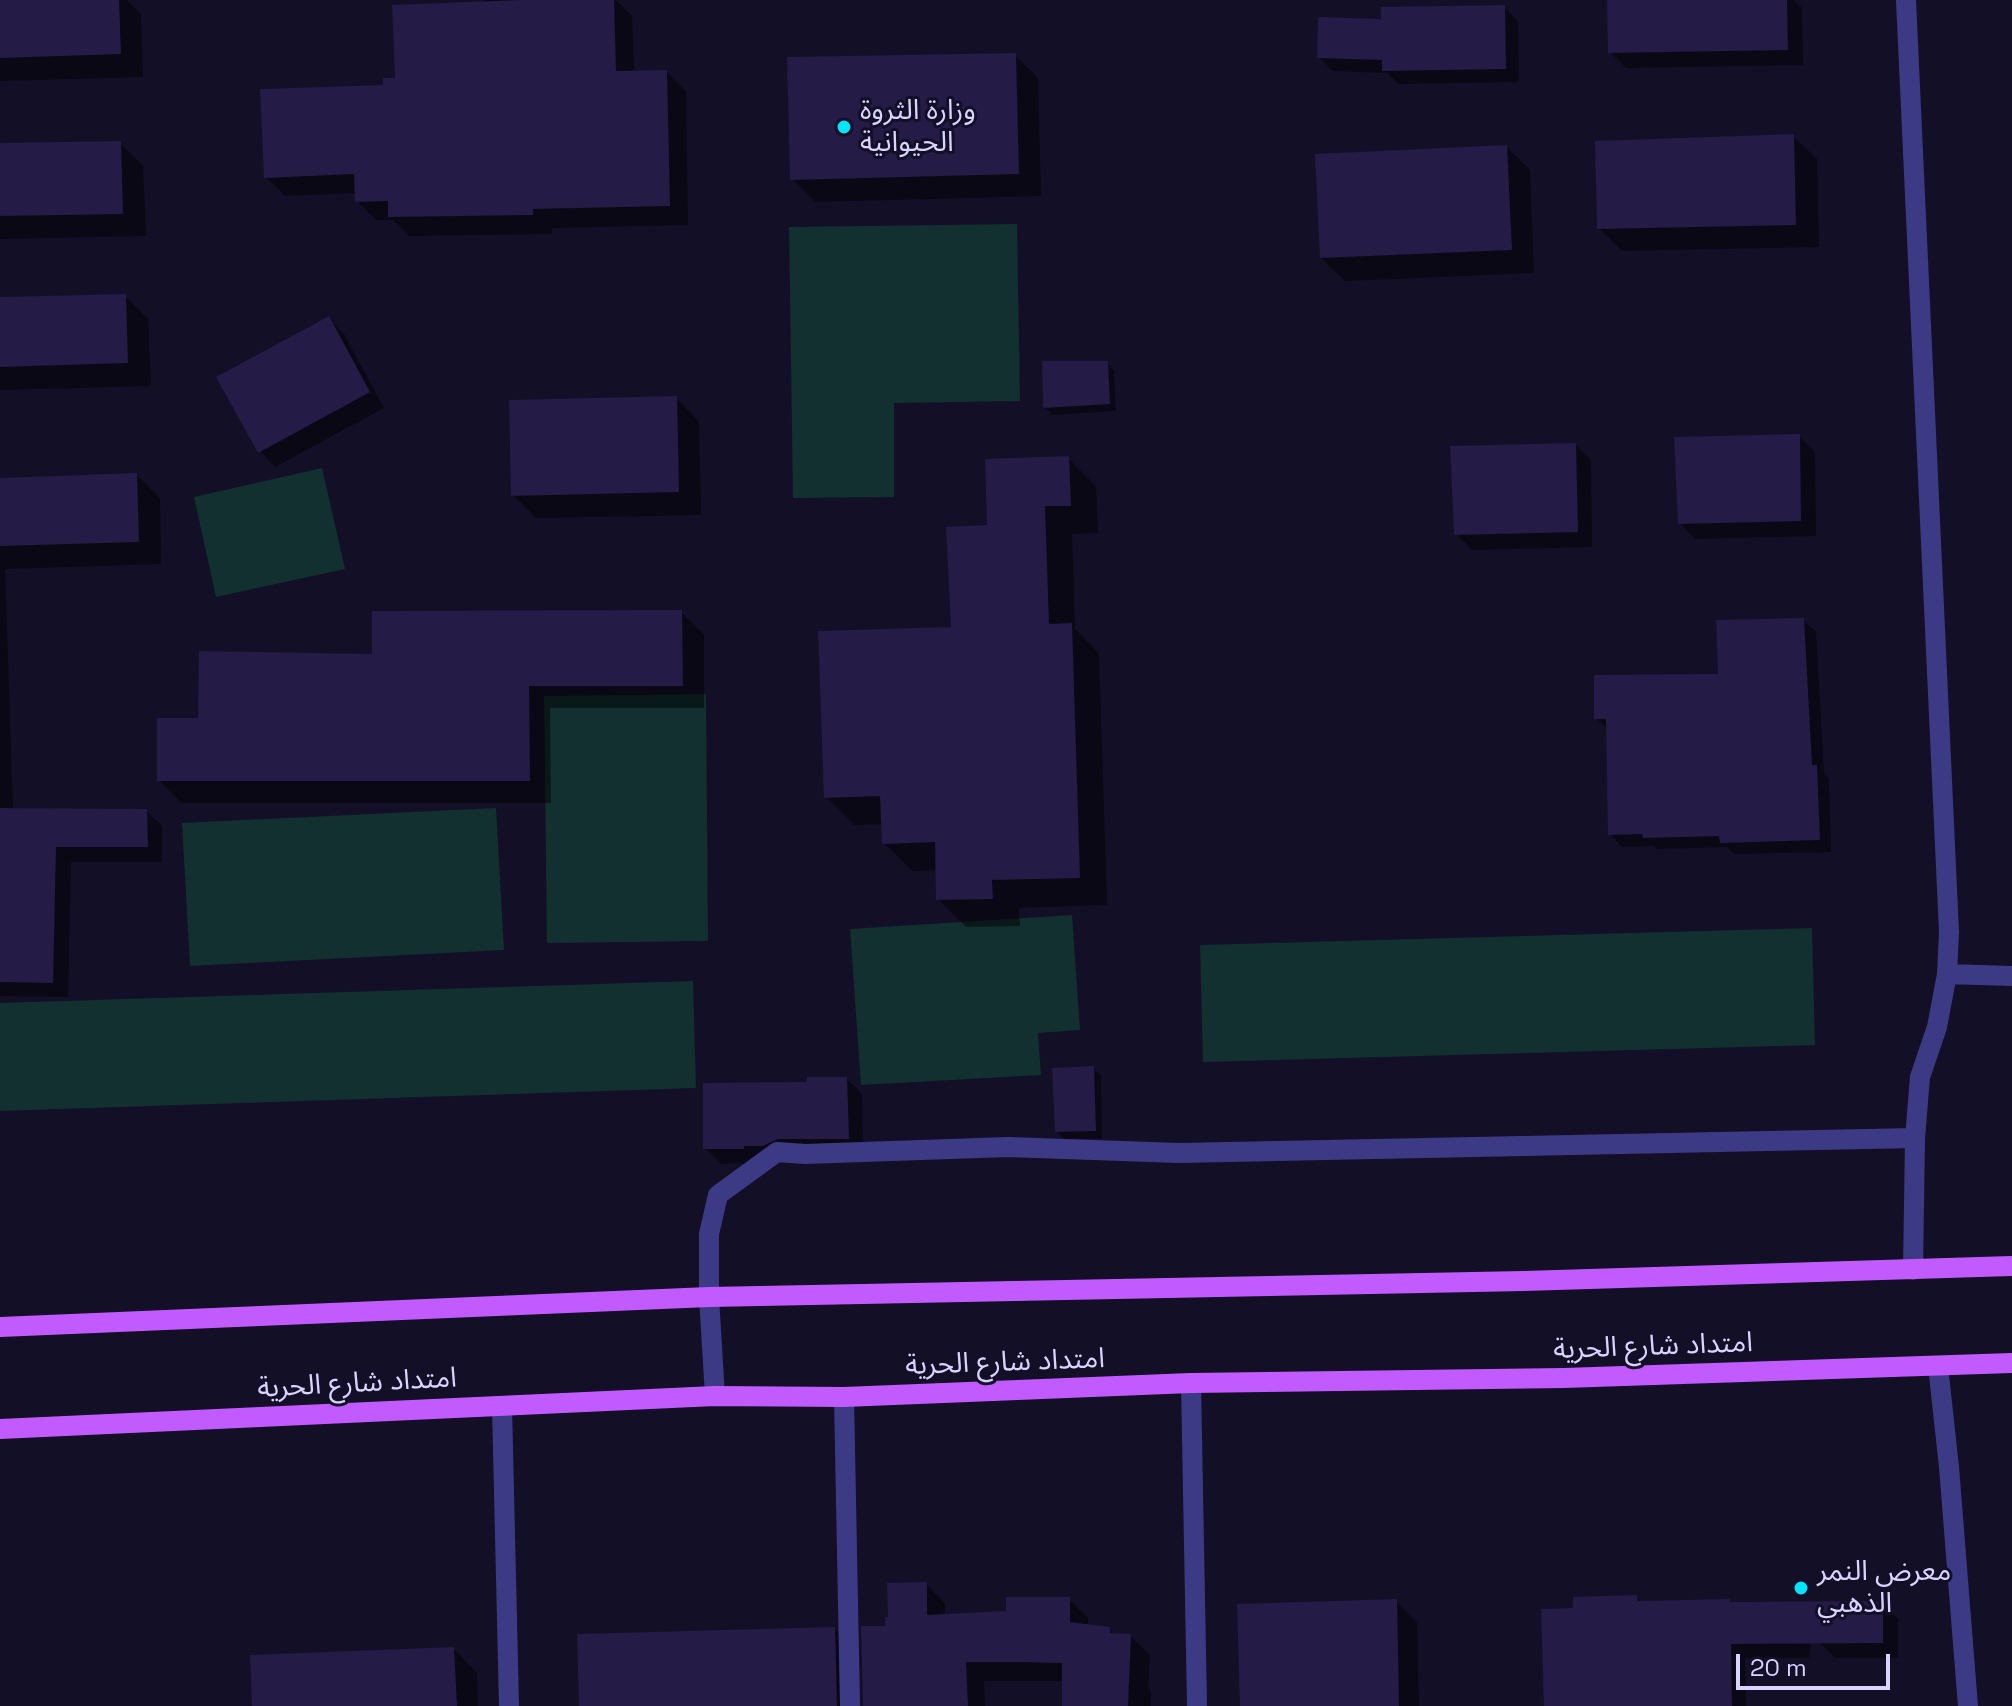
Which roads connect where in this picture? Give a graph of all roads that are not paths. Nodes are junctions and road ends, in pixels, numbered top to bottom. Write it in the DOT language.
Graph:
graph roads {
  1 [pos="1906,0"];
  2 [pos="1947,974"];
  3 [pos="2012,976"];
  4 [pos="1915,1138"];
  5 [pos="2012,1266"];
  6 [pos="1913,1270"];
  7 [pos="709,1297"];
  8 [pos="0,1327"];
  9 [pos="2012,1363"];
  10 [pos="1938,1366"];
  11 [pos="1191,1383"];
  12 [pos="715,1396"];
  13 [pos="844,1397"];
  14 [pos="502,1406"];
  15 [pos="0,1429"];
  16 [pos="509,1706"];
  17 [pos="850,1706"];
  18 [pos="1197,1706"];
  19 [pos="1968,1706"];
  1 -- 2 [label="street"];
  2 -- 3 [label="street"];
  2 -- 4 [label="street"];
  4 -- 6 [label="street"];
  4 -- 7 [label="street"];
  5 -- 6 [label="main road"];
  6 -- 7 [label="main road"];
  7 -- 8 [label="main road"];
  7 -- 12 [label="street"];
  9 -- 10 [label="main road, امتداد شارع الحرية"];
  10 -- 11 [label="main road, امتداد شارع الحرية"];
  10 -- 19 [label="street"];
  11 -- 13 [label="main road, امتداد شارع الحرية"];
  11 -- 18 [label="street"];
  12 -- 13 [label="main road, امتداد شارع الحرية"];
  12 -- 14 [label="main road, امتداد شارع الحرية"];
  13 -- 17 [label="street"];
  14 -- 15 [label="main road, امتداد شارع الحرية"];
  14 -- 16 [label="street"];
}
